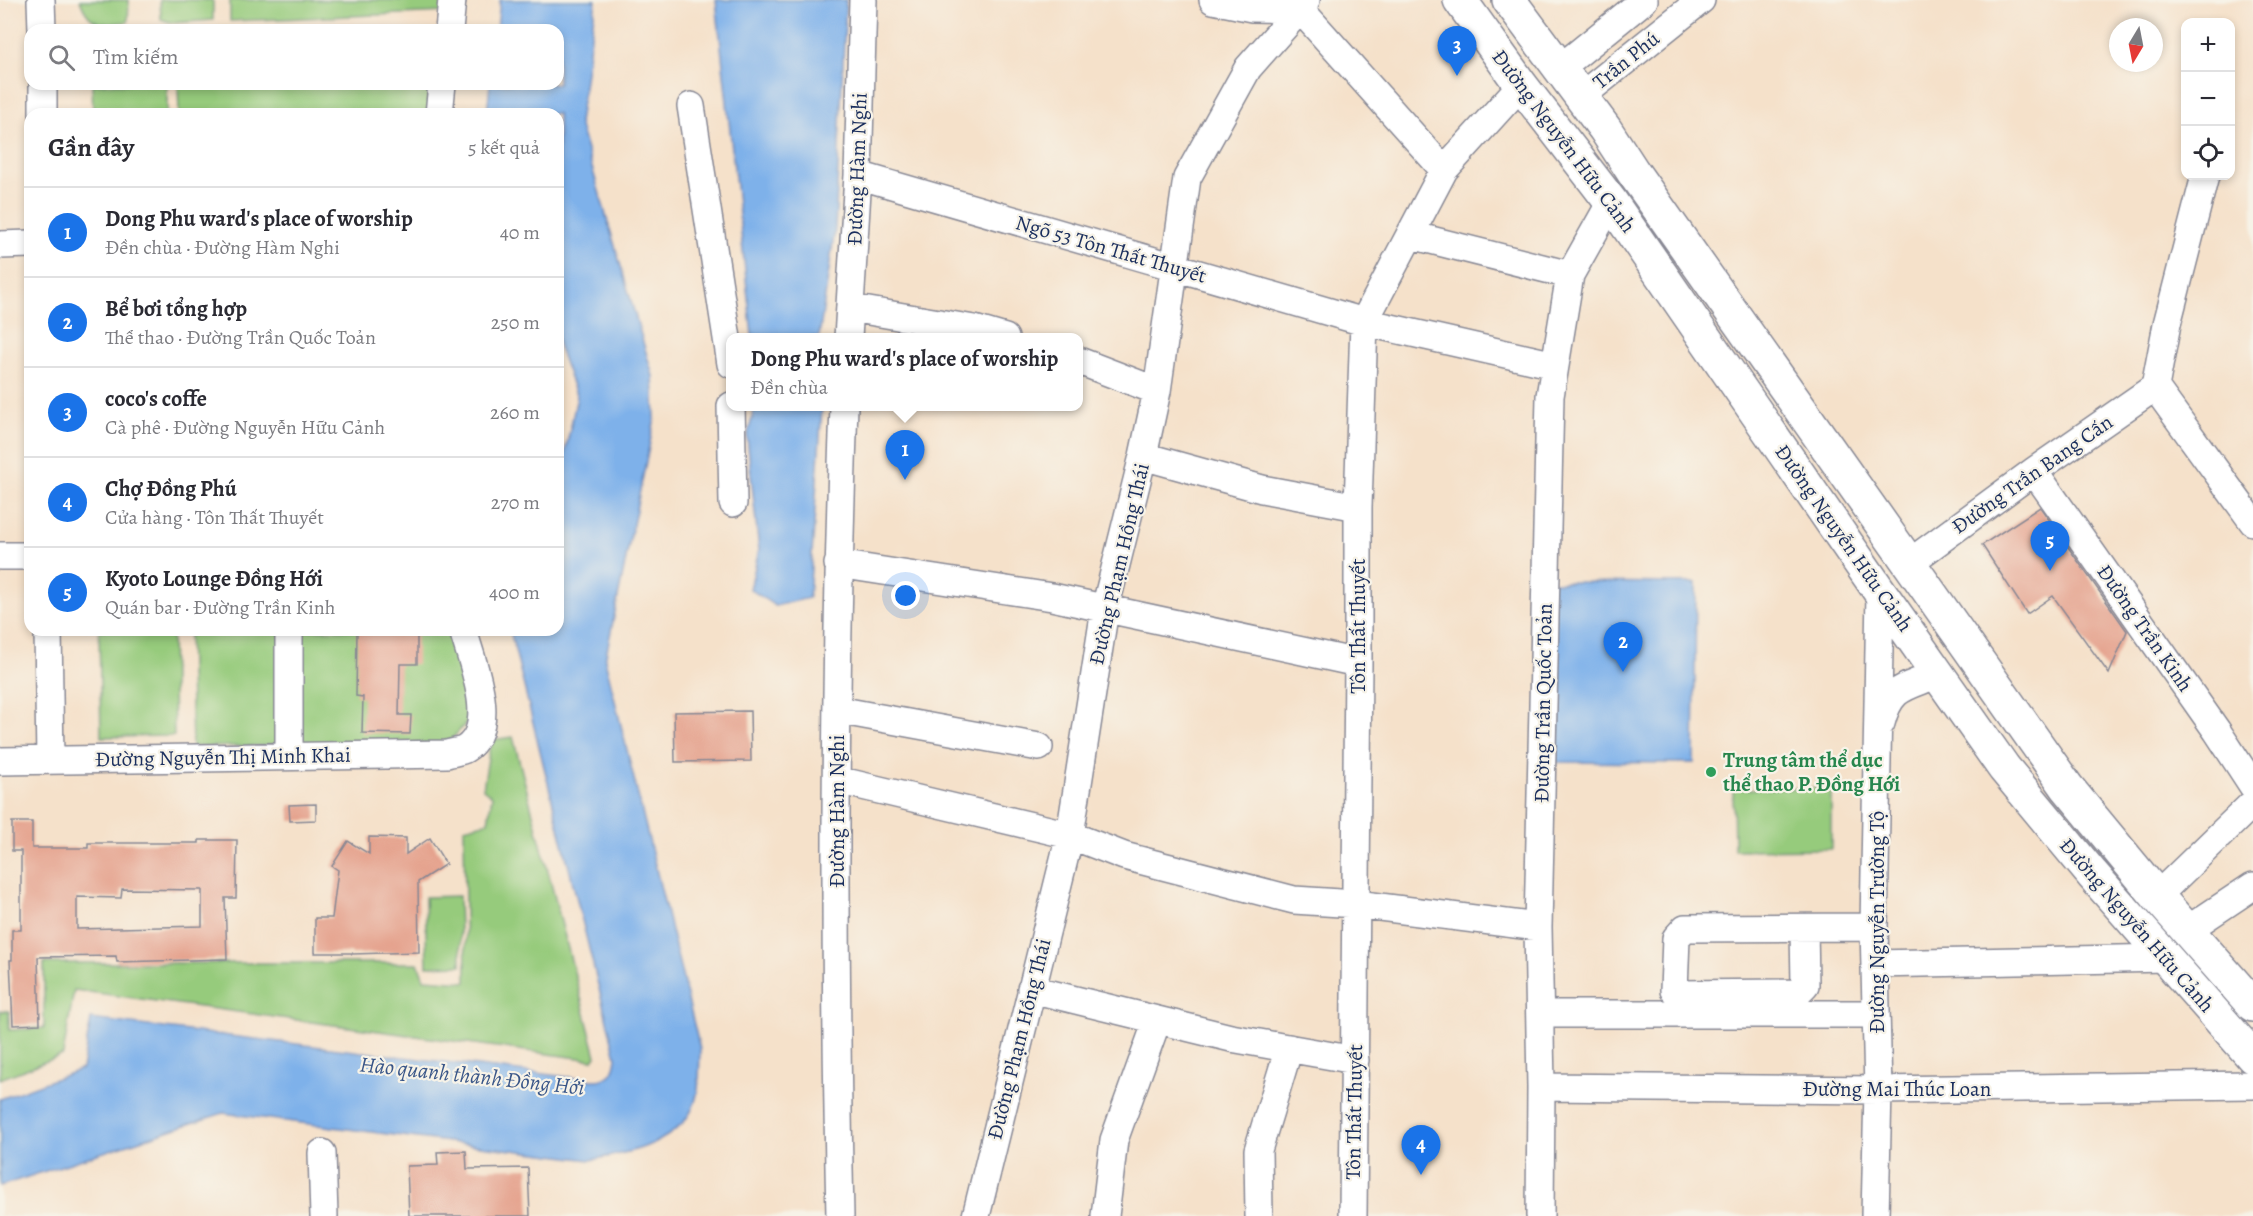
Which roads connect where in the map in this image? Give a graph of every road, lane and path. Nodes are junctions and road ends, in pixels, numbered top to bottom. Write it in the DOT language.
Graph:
graph roads {
  1 [pos="41,0"];
  2 [pos="452,0"];
  3 [pos="863,0"];
  4 [pos="1213,0"];
  5 [pos="1460,0"];
  6 [pos="1509,0"];
  7 [pos="1644,0"];
  8 [pos="1701,0"];
  9 [pos="1303,5"];
  10 [pos="42,24"];
  11 [pos="450,24"];
  12 [pos="1557,66"];
  13 [pos="1521,85"];
  14 [pos="43,90"];
  15 [pos="441,90"];
  16 [pos="1580,97"];
  17 [pos="691,106"];
  18 [pos="43,108"];
  19 [pos="440,108"];
  20 [pos="1444,170"];
  21 [pos="858,176"];
  22 [pos="2204,180"];
  23 [pos="1611,202"];
  24 [pos="1411,235"];
  25 [pos="24,244"];
  26 [pos="0,245"];
  27 [pos="1174,268"];
  28 [pos="1570,275"];
  29 [pos="851,308"];
  30 [pos="1364,322"];
  31 [pos="726,333"];
  32 [pos="848,333"];
  33 [pos="988,333"];
  34 [pos="1083,363"];
  35 [pos="1555,366"];
  36 [pos="2155,387"];
  37 [pos="1157,391"];
  38 [pos="731,411"];
  39 [pos="844,411"];
  40 [pos="1143,456"];
  41 [pos="2034,471"];
  42 [pos="2240,489"];
  43 [pos="733,503"];
  44 [pos="1358,507"];
  45 [pos="2253,522"];
  46 [pos="0,556"];
  47 [pos="24,556"];
  48 [pos="1909,563"];
  49 [pos="838,564"];
  50 [pos="1880,592"];
  51 [pos="1105,609"];
  52 [pos="48,636"];
  53 [pos="289,636"];
  54 [pos="465,636"];
  55 [pos="1973,654"];
  56 [pos="1358,663"];
  57 [pos="1938,674"];
  58 [pos="837,710"];
  59 [pos="1878,736"];
  60 [pos="1039,747"];
  61 [pos="289,756"];
  62 [pos="50,759"];
  63 [pos="0,761"];
  64 [pos="837,780"];
  65 [pos="2253,786"];
  66 [pos="2253,803"];
  67 [pos="1070,836"];
  68 [pos="2253,886"];
  69 [pos="2157,896"];
  70 [pos="1356,904"];
  71 [pos="1538,927"];
  72 [pos="1874,927"];
  73 [pos="1804,928"];
  74 [pos="2187,930"];
  75 [pos="2166,958"];
  76 [pos="1875,964"];
  77 [pos="1030,989"];
  78 [pos="2253,1005"];
  79 [pos="1540,1014"];
  80 [pos="1876,1014"];
  81 [pos="1157,1021"];
  82 [pos="1288,1048"];
  83 [pos="2253,1057"];
  84 [pos="1355,1060"];
  85 [pos="2253,1085"];
  86 [pos="1541,1087"];
  87 [pos="1878,1090"];
  88 [pos="322,1153"];
  89 [pos="324,1216"];
  90 [pos="840,1216"];
  91 [pos="976,1216"];
  92 [pos="1105,1216"];
  93 [pos="1259,1216"];
  94 [pos="1353,1216"];
  95 [pos="1540,1216"];
  96 [pos="1875,1216"];
  1 -- 10 [label="street"];
  2 -- 11 [label="street"];
  3 -- 21 [label="street, Đường Hàm Nghi"];
  4 -- 9 [label="street"];
  5 -- 13 [label="main road, Đường Nguyễn Hữu Cảnh"];
  6 -- 12 [label="main road, Đường Nguyễn Hữu Cảnh"];
  7 -- 12 [label="street, Trần Phú"];
  8 -- 16 [label="street, Trần Phú"];
  9 -- 20 [label="street"];
  9 -- 27 [label="street, Đường Phạm Hồng Thái"];
  12 -- 13 [label="main road"];
  12 -- 16 [label="main road, Đường Nguyễn Hữu Cảnh"];
  13 -- 20 [label="street, Tôn Thất Thuyết"];
  13 -- 23 [label="main road, Đường Nguyễn Hữu Cảnh"];
  14 -- 18 [label="street"];
  15 -- 19 [label="street"];
  16 -- 48 [label="main road, Đường Nguyễn Hữu Cảnh"];
  17 -- 31 [label="street"];
  20 -- 24 [label="street, Tôn Thất Thuyết"];
  21 -- 27 [label="street, Ngõ 53 Tôn Thất Thuyết"];
  21 -- 29 [label="street, Đường Hàm Nghi"];
  22 -- 36 [label="street"];
  23 -- 28 [label="street, Đường Trần Quốc Toản"];
  23 -- 50 [label="main road, Đường Nguyễn Hữu Cảnh"];
  24 -- 28 [label="street"];
  24 -- 30 [label="street, Tôn Thất Thuyết"];
  25 -- 26 [label="street"];
  27 -- 30 [label="street, Ngõ 53 Tôn Thất Thuyết"];
  27 -- 37 [label="street, Đường Phạm Hồng Thái"];
  28 -- 35 [label="street, Đường Trần Quốc Toản"];
  29 -- 32 [label="street, Đường Hàm Nghi"];
  29 -- 33 [label="street"];
  30 -- 35 [label="street, Ngõ 53 Tôn Thất Thuyết"];
  30 -- 44 [label="street, Tôn Thất Thuyết"];
  34 -- 37 [label="street"];
  35 -- 71 [label="street, Đường Trần Quốc Toản"];
  36 -- 41 [label="street, Đường Trần Bang Cấn"];
  36 -- 42 [label="street"];
  37 -- 40 [label="street, Đường Phạm Hồng Thái"];
  38 -- 43 [label="street"];
  39 -- 49 [label="street, Đường Hàm Nghi"];
  40 -- 44 [label="street"];
  40 -- 51 [label="street, Đường Phạm Hồng Thái"];
  41 -- 48 [label="street, Đường Trần Bang Cấn"];
  41 -- 65 [label="street, Đường Trần Kinh"];
  42 -- 45 [label="street"];
  44 -- 56 [label="street, Tôn Thất Thuyết"];
  46 -- 47 [label="street"];
  48 -- 50 [label="main road"];
  48 -- 55 [label="main road, Đường Nguyễn Hữu Cảnh"];
  49 -- 51 [label="street"];
  49 -- 58 [label="street, Đường Hàm Nghi"];
  50 -- 57 [label="main road, Đường Nguyễn Hữu Cảnh"];
  50 -- 59 [label="street, Đường Nguyễn Trường Tộ"];
  51 -- 56 [label="street"];
  51 -- 67 [label="street, Đường Phạm Hồng Thái"];
  52 -- 62 [label="street"];
  53 -- 61 [label="street"];
  54 -- 61 [label="street, Đường Nguyễn Thị Minh Khai"];
  55 -- 57 [label="main road"];
  55 -- 69 [label="main road, Đường Nguyễn Hữu Cảnh"];
  56 -- 70 [label="street, Tôn Thất Thuyết"];
  57 -- 59 [label="street"];
  57 -- 75 [label="main road, Đường Nguyễn Hữu Cảnh"];
  58 -- 60 [label="street"];
  58 -- 64 [label="street, Đường Hàm Nghi"];
  59 -- 72 [label="street, Đường Nguyễn Trường Tộ"];
  61 -- 62 [label="street, Đường Nguyễn Thị Minh Khai"];
  62 -- 63 [label="street, Đường Nguyễn Thị Minh Khai"];
  64 -- 67 [label="street"];
  64 -- 90 [label="street, Đường Hàm Nghi"];
  66 -- 69 [label="street"];
  67 -- 70 [label="street"];
  67 -- 77 [label="street, Đường Phạm Hồng Thái"];
  68 -- 74 [label="street"];
  69 -- 74 [label="main road, Đường Nguyễn Hữu Cảnh"];
  70 -- 71 [label="street"];
  70 -- 84 [label="street, Tôn Thất Thuyết"];
  71 -- 79 [label="street, Đường Trần Quốc Toản"];
  72 -- 73 [label="street"];
  72 -- 76 [label="street, Đường Nguyễn Trường Tộ"];
  73 -- 73 [label="street"];
  74 -- 78 [label="main road, Đường Nguyễn Hữu Cảnh"];
  75 -- 76 [label="street"];
  75 -- 83 [label="main road, Đường Nguyễn Hữu Cảnh"];
  76 -- 80 [label="street, Đường Nguyễn Trường Tộ"];
  77 -- 81 [label="street"];
  77 -- 91 [label="street, Đường Phạm Hồng Thái"];
  79 -- 80 [label="street"];
  79 -- 86 [label="street, Đường Trần Quốc Toản"];
  80 -- 87 [label="street, Đường Nguyễn Trường Tộ"];
  81 -- 82 [label="street"];
  81 -- 92 [label="street"];
  82 -- 84 [label="street"];
  82 -- 93 [label="street"];
  84 -- 94 [label="street, Tôn Thất Thuyết"];
  85 -- 87 [label="street, Đường Mai Thúc Loan"];
  86 -- 87 [label="street, Đường Mai Thúc Loan"];
  86 -- 95 [label="street, Đường Trần Quốc Toản"];
  87 -- 96 [label="street, Đường Nguyễn Trường Tộ"];
  88 -- 89 [label="street"];
}
